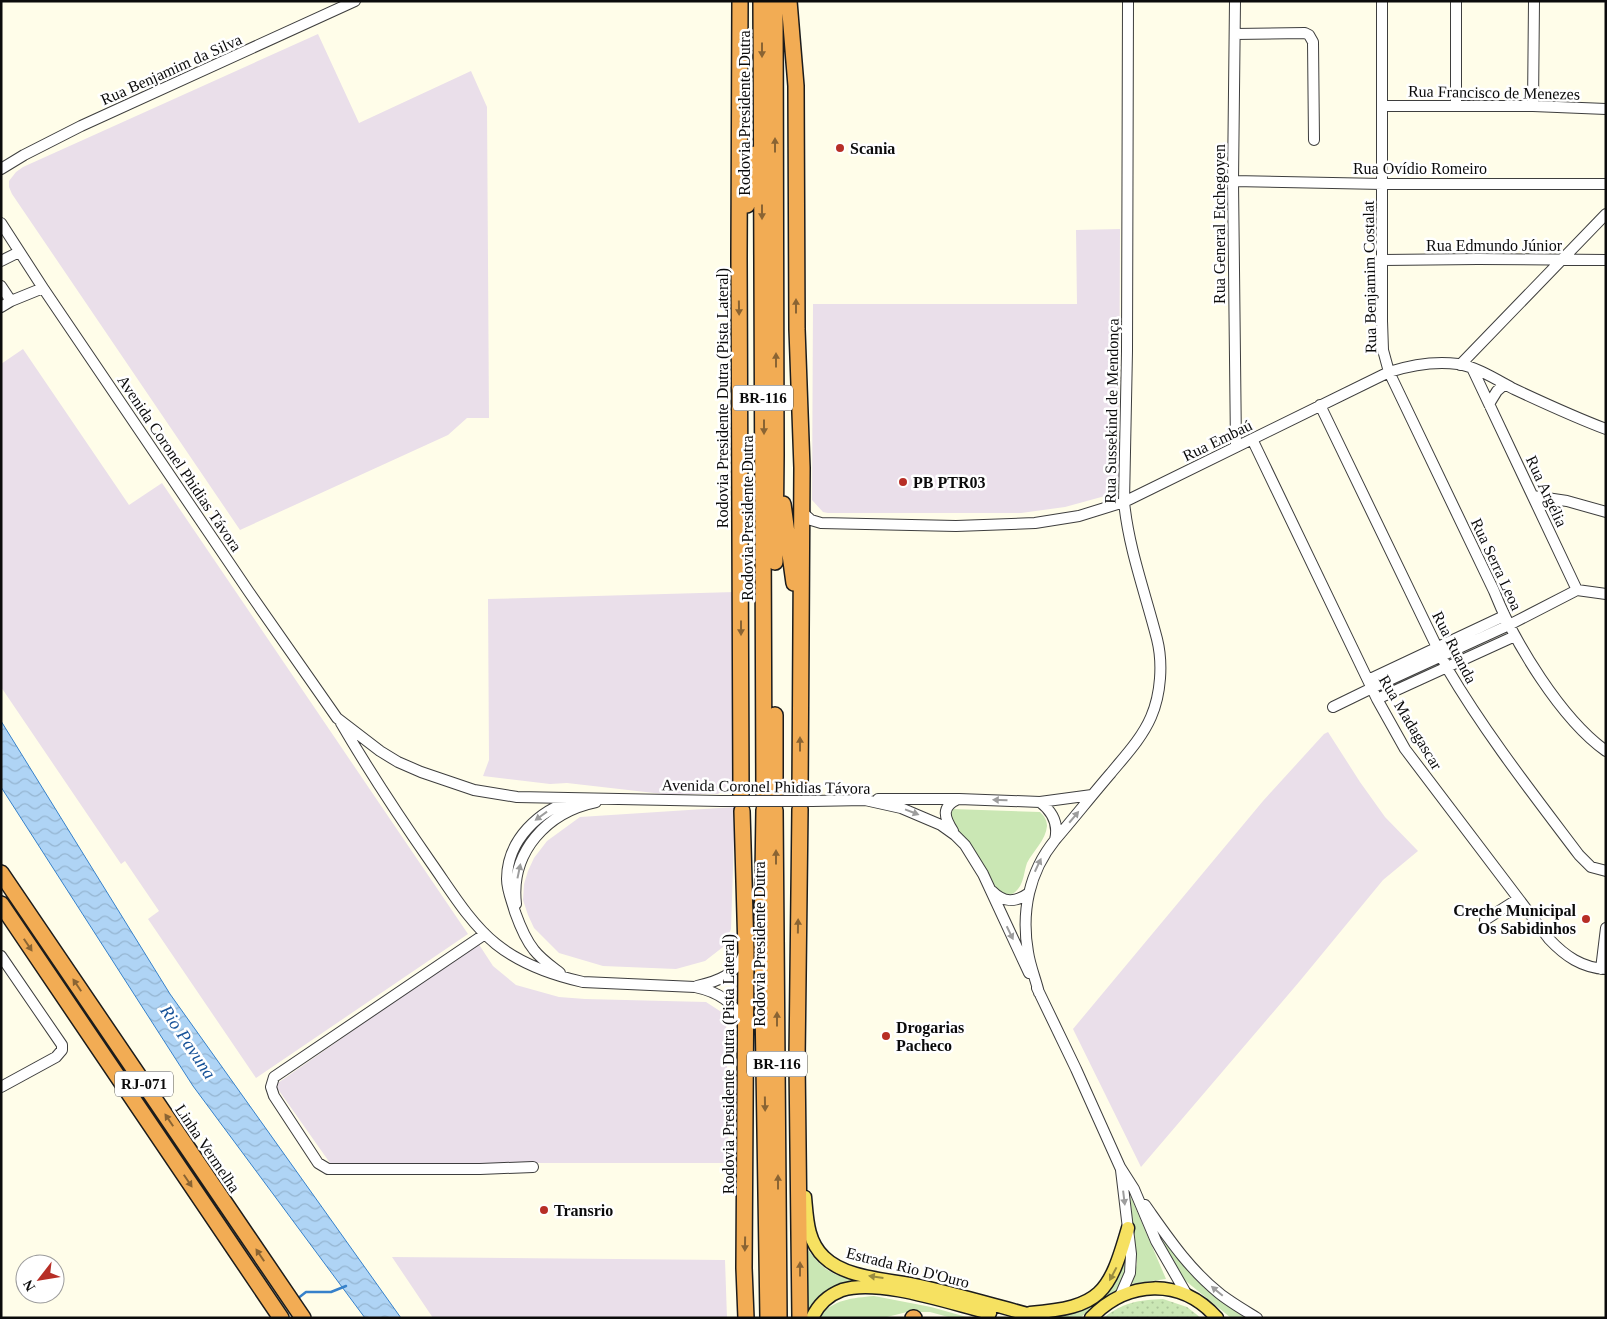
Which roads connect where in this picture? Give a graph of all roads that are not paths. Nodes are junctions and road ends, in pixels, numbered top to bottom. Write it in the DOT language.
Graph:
graph roads {
  1 [pos="355,1"];
  2 [pos="740,1"];
  3 [pos="761,1"];
  4 [pos="775,1"];
  5 [pos="789,1"];
  6 [pos="1128,1"];
  7 [pos="1235,1"];
  8 [pos="1382,1"];
  9 [pos="1456,1"];
  10 [pos="1534,1"];
  11 [pos="1235,34"];
  12 [pos="1382,106"];
  13 [pos="1456,106"];
  14 [pos="1533,106"];
  15 [pos="762,108"];
  16 [pos="1606,109"];
  17 [pos="1314,140"];
  18 [pos="1,168"];
  19 [pos="1233,181"];
  20 [pos="1382,184"];
  21 [pos="1606,184"];
  22 [pos="1606,214"];
  23 [pos="1,223"];
  24 [pos="19,252"];
  25 [pos="739,260"];
  26 [pos="1383,260"];
  27 [pos="1559,260"];
  28 [pos="1606,260"];
  29 [pos="1,261"];
  30 [pos="1,286"];
  31 [pos="43,288"];
  32 [pos="10,301"];
  33 [pos="1,307"];
  34 [pos="1460,365"];
  35 [pos="1473,370"];
  36 [pos="1389,372"];
  37 [pos="1505,384"];
  38 [pos="1489,404"];
  39 [pos="1320,405"];
  40 [pos="1606,430"];
  41 [pos="1252,439"];
  42 [pos="1236,447"];
  43 [pos="776,456"];
  44 [pos="1533,496"];
  45 [pos="1124,502"];
  46 [pos="802,512"];
  47 [pos="1606,512"];
  48 [pos="821,523"];
  49 [pos="802,542"];
  50 [pos="1578,590"];
  51 [pos="1606,594"];
  52 [pos="1507,621"];
  53 [pos="800,634"];
  54 [pos="1515,636"];
  55 [pos="1440,652"];
  56 [pos="1447,668"];
  57 [pos="1370,684"];
  58 [pos="1377,698"];
  59 [pos="1333,708"];
  60 [pos="338,718"];
  61 [pos="1606,751"];
  62 [pos="743,795"];
  63 [pos="1092,795"];
  64 [pos="586,798"];
  65 [pos="959,798"];
  66 [pos="614,799"];
  67 [pos="865,800"];
  68 [pos="804,801"];
  69 [pos="1040,802"];
  70 [pos="955,835"];
  71 [pos="1054,840"];
  72 [pos="1606,871"];
  73 [pos="1,873"];
  74 [pos="989,889"];
  75 [pos="1029,894"];
  76 [pos="1519,901"];
  77 [pos="1,904"];
  78 [pos="518,920"];
  79 [pos="1485,920"];
  80 [pos="1606,928"];
  81 [pos="485,934"];
  82 [pos="762,941"];
  83 [pos="746,951"];
  84 [pos="1,956"];
  85 [pos="1604,969"];
  86 [pos="566,978"];
  87 [pos="695,987"];
  88 [pos="1040,993"];
  89 [pos="746,1028"];
  90 [pos="1,1087"];
  91 [pos="799,1146"];
  92 [pos="533,1167"];
  93 [pos="1120,1167"];
  94 [pos="1134,1190"];
  95 [pos="1128,1228"];
  96 [pos="779,1285"];
  97 [pos="1186,1295"];
  98 [pos="1120,1296"];
  99 [pos="278,1313"];
  100 [pos="1025,1314"];
  101 [pos="1217,1317"];
  102 [pos="303,1318"];
  103 [pos="746,1318"];
  104 [pos="768,1318"];
  105 [pos="779,1318"];
  106 [pos="783,1318"];
  107 [pos="800,1318"];
  108 [pos="812,1318"];
  109 [pos="1009,1318"];
  110 [pos="1042,1318"];
  111 [pos="1090,1318"];
  112 [pos="1257,1318"];
  1 -- 18 [label="street, Rua Benjamim da Silva"];
  2 -- 25 [label="highway, Rodovia Presidente Dutra (Pista Lateral) / BR-116"];
  3 -- 15 [label="highway, Rodovia Presidente Dutra / BR-116, one-way"];
  43 -- 4 [label="highway, Rodovia Presidente Dutra / BR-116, one-way"];
  46 -- 5 [label="highway, BR-116, one-way"];
  6 -- 45 [label="street, Rua Sussekind de Mendonça"];
  7 -- 11 [label="street, Rua General Etchegoyen"];
  8 -- 12 [label="street, Rua Benjamim Costalat"];
  9 -- 13 [label="street"];
  10 -- 14 [label="street"];
  11 -- 17 [label="street"];
  11 -- 19 [label="street, Rua General Etchegoyen"];
  12 -- 13 [label="street, Rua Francisco de Menezes"];
  12 -- 20 [label="street, Rua Benjamim Costalat"];
  13 -- 14 [label="street, Rua Francisco de Menezes"];
  14 -- 16 [label="street, Rua Francisco de Menezes"];
  15 -- 25 [label="highway"];
  15 -- 43 [label="highway, Rodovia Presidente Dutra / BR-116, one-way"];
  19 -- 20 [label="street, Rua Ovídio Romeiro"];
  19 -- 42 [label="street, Rua General Etchegoyen"];
  20 -- 21 [label="street, Rua Ovídio Romeiro"];
  20 -- 26 [label="street, Rua Benjamim Costalat"];
  22 -- 27 [label="street"];
  23 -- 24 [label="street, Avenida Coronel Phidias Távora"];
  24 -- 29 [label="street"];
  24 -- 31 [label="street, Avenida Coronel Phidias Távora"];
  25 -- 62 [label="highway, Rodovia Presidente Dutra (Pista Lateral) / BR-116, one-way"];
  26 -- 27 [label="street, Rua Edmundo Júnior"];
  26 -- 36 [label="street, Rua Benjamim Costalat"];
  27 -- 28 [label="street, Rua Edmundo Júnior"];
  27 -- 34 [label="street"];
  30 -- 32 [label="street"];
  31 -- 32 [label="street"];
  31 -- 60 [label="street, Avenida Coronel Phidias Távora"];
  32 -- 33 [label="street"];
  34 -- 35 [label="street, Rua Embaú"];
  34 -- 36 [label="street, Rua Embaú"];
  35 -- 37 [label="street, Rua Embaú"];
  35 -- 38 [label="street, Rua Argélia"];
  36 -- 39 [label="street, Rua Embaú"];
  36 -- 52 [label="street, Rua Serra Leoa"];
  37 -- 38 [label="street"];
  37 -- 40 [label="street, Rua Embaú"];
  38 -- 44 [label="street, Rua Argélia"];
  39 -- 41 [label="street, Rua Embaú"];
  39 -- 55 [label="street, Rua Ruanda"];
  41 -- 42 [label="street, Rua Embaú"];
  41 -- 57 [label="street, Rua Madagascar"];
  42 -- 45 [label="street, Rua Embaú"];
  43 -- 53 [label="highway"];
  44 -- 47 [label="street"];
  44 -- 50 [label="street, Rua Argélia"];
  45 -- 48 [label="street, Rua Embaú"];
  45 -- 63 [label="street, Rua Sussekind de Mendonça"];
  46 -- 48 [label="street, Rua Embaú"];
  46 -- 49 [label="highway, BR-116"];
  48 -- 49 [label="street"];
  49 -- 53 [label="highway, BR-116"];
  50 -- 51 [label="street"];
  50 -- 52 [label="street"];
  52 -- 54 [label="street, Rua Serra Leoa"];
  52 -- 55 [label="street"];
  68 -- 53 [label="highway, BR-116, one-way"];
  54 -- 56 [label="street"];
  54 -- 61 [label="street, Rua Serra Leoa"];
  55 -- 56 [label="street, Rua Ruanda"];
  55 -- 57 [label="street"];
  56 -- 58 [label="street"];
  56 -- 72 [label="street, Rua Ruanda"];
  57 -- 58 [label="street, Rua Madagascar"];
  57 -- 59 [label="street"];
  58 -- 76 [label="street, Rua Madagascar"];
  60 -- 64 [label="street, Avenida Coronel Phidias Távora"];
  60 -- 81 [label="street, Avenida Coronel Phidias Távora"];
  63 -- 69 [label="street"];
  71 -- 63 [label="street, Rua Sussekind de Mendonça, one-way"];
  64 -- 66 [label="street, Avenida Coronel Phidias Távora"];
  64 -- 78 [label="street, one-way"];
  65 -- 67 [label="street"];
  69 -- 65 [label="street, one-way"];
  65 -- 70 [label="street"];
  66 -- 68 [label="street, Avenida Coronel Phidias Távora, bridge"];
  78 -- 66 [label="street, one-way"];
  67 -- 68 [label="street, Avenida Coronel Phidias Távora"];
  67 -- 70 [label="street, Avenida Coronel Phidias Távora, one-way"];
  91 -- 68 [label="highway, BR-116, one-way"];
  69 -- 71 [label="street"];
  70 -- 74 [label="street, Avenida Coronel Phidias Távora"];
  75 -- 71 [label="street, Rua Sussekind de Mendonça, one-way"];
  102 -- 73 [label="highway, Linha Vermelha / RJ-071, one-way"];
  74 -- 75 [label="street"];
  74 -- 88 [label="street, Avenida Coronel Phidias Távora, one-way"];
  75 -- 88 [label="street, Rua Sussekind de Mendonça"];
  76 -- 79 [label="street"];
  76 -- 85 [label="street, Rua Madagascar"];
  77 -- 99 [label="highway, RJ-071, one-way"];
  78 -- 86 [label="street"];
  80 -- 85 [label="street"];
  81 -- 86 [label="street, Avenida Coronel Phidias Távora"];
  81 -- 92 [label="street"];
  82 -- 83 [label="highway, Rodovia Presidente Dutra (Pista Lateral) / BR-116"];
  96 -- 82 [label="highway, Rodovia Presidente Dutra / BR-116, one-way"];
  82 -- 104 [label="highway, Rodovia Presidente Dutra / BR-116, one-way"];
  83 -- 87 [label="street, Avenida Coronel Phidias Távora"];
  83 -- 89 [label="highway, Rodovia Presidente Dutra (Pista Lateral) / BR-116"];
  84 -- 90 [label="street"];
  86 -- 87 [label="street, Avenida Coronel Phidias Távora"];
  87 -- 89 [label="street, Avenida Coronel Phidias Távora"];
  88 -- 93 [label="street, Avenida Coronel Phidias Távora"];
  89 -- 103 [label="highway, Rodovia Presidente Dutra (Pista Lateral) / BR-116, one-way"];
  100 -- 91 [label="main road, Estrada Rio D'Ouro, one-way"];
  107 -- 91 [label="highway, BR-116, one-way"];
  93 -- 94 [label="street, Avenida Coronel Phidias Távora"];
  93 -- 95 [label="street, Avenida Coronel Phidias Távora, one-way"];
  94 -- 97 [label="street, Avenida Coronel Phidias Távora"];
  112 -- 94 [label="street, one-way"];
  95 -- 98 [label="street, Avenida Coronel Phidias Távora"];
  95 -- 100 [label="main road, one-way"];
  96 -- 105 [label="highway, Rodovia Presidente Dutra / BR-116"];
  96 -- 106 [label="highway"];
  97 -- 98 [label="main road"];
  97 -- 101 [label="main road"];
  98 -- 111 [label="main road"];
  100 -- 110 [label="main road, Estrada Rio D'Ouro"];
  108 -- 109 [label="main road, Estrada Rio D'Ouro"];
}
